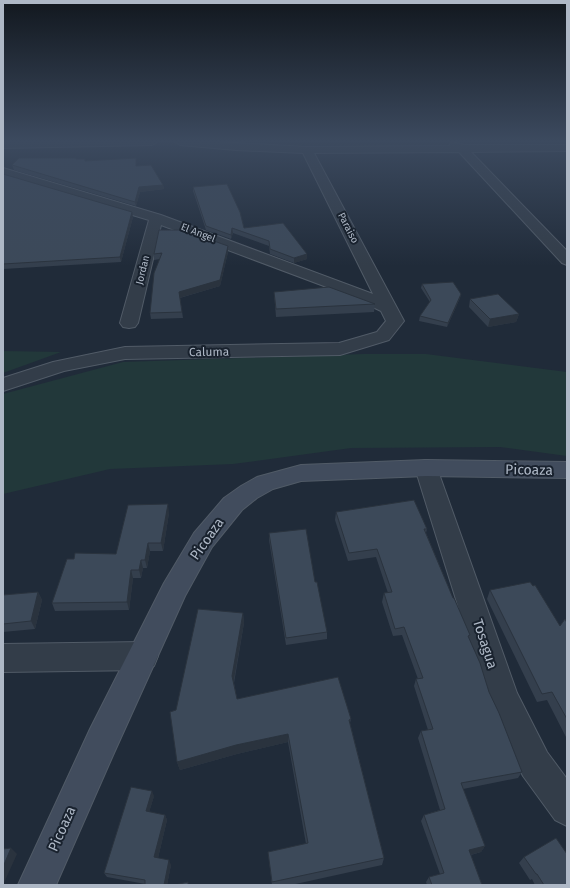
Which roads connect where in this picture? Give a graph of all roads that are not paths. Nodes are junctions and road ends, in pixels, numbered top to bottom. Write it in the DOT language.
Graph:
graph roads {
  1 [pos="41,183"];
  2 [pos="324,183"];
  3 [pos="495,183"];
  4 [pos="156,218"];
  5 [pos="567,260"];
  6 [pos="389,308"];
  7 [pos="129,323"];
  8 [pos="3,385"];
  9 [pos="426,468"];
  10 [pos="567,470"];
  11 [pos="143,656"];
  12 [pos="3,658"];
  13 [pos="567,808"];
  14 [pos="37,885"];
  1 -- 4 [label="street, El Angel"];
  2 -- 6 [label="street, Paraiso"];
  3 -- 5 [label="street"];
  4 -- 6 [label="street, El Angel"];
  4 -- 7 [label="street, Jordan"];
  6 -- 8 [label="street, Caluma"];
  9 -- 10 [label="street, Picoaza"];
  9 -- 11 [label="street, Picoaza"];
  9 -- 13 [label="street, Tosagua"];
  11 -- 12 [label="street"];
  11 -- 14 [label="street, Picoaza"];
}
